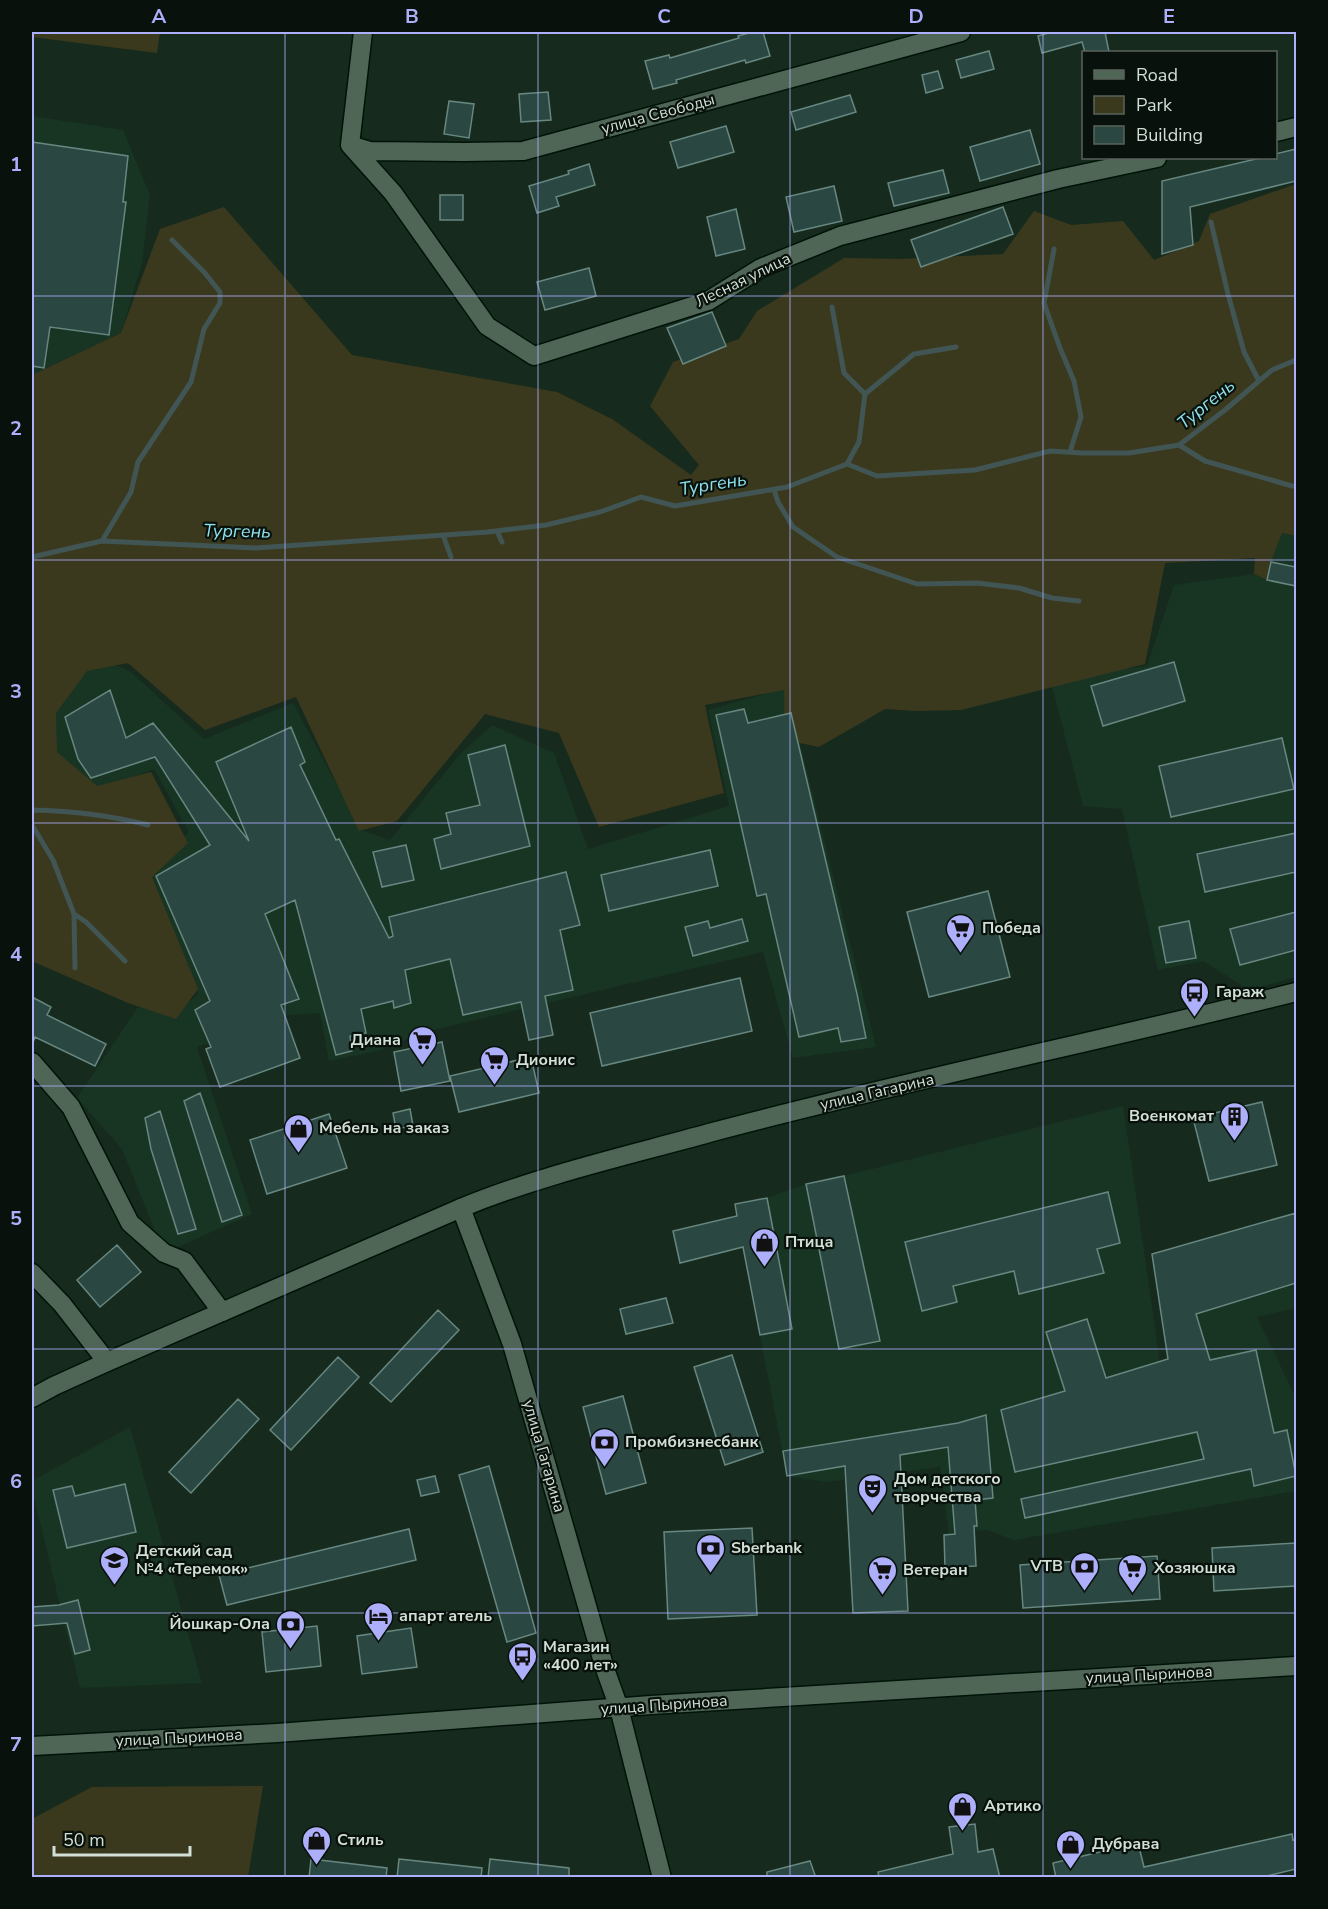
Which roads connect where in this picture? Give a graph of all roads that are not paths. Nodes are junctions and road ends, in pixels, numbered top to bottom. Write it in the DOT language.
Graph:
graph roads {
  1 [pos="363,32"];
  2 [pos="961,32"];
  3 [pos="1296,127"];
  4 [pos="1277,132"];
  5 [pos="350,145"];
  6 [pos="1152,159"];
  7 [pos="1296,992"];
  8 [pos="32,1062"];
  9 [pos="461,1208"];
  10 [pos="32,1273"];
  11 [pos="222,1312"];
  12 [pos="107,1362"];
  13 [pos="32,1398"];
  14 [pos="1296,1666"];
  15 [pos="619,1708"];
  16 [pos="32,1746"];
  17 [pos="662,1878"];
  1 -- 5 [label="street"];
  2 -- 5 [label="street, улица Свободы"];
  3 -- 4 [label="street"];
  5 -- 6 [label="street, Лесная улица"];
  7 -- 9 [label="street, улица Гагарина"];
  8 -- 11 [label="street"];
  9 -- 11 [label="street, улица Гагарина"];
  9 -- 15 [label="street, улица Гагарина"];
  10 -- 12 [label="street"];
  11 -- 12 [label="street, улица Гагарина"];
  12 -- 13 [label="street, улица Гагарина"];
  14 -- 15 [label="street, улица Пыринова"];
  15 -- 16 [label="street, улица Пыринова"];
  15 -- 17 [label="street, улица Гагарина"];
}
